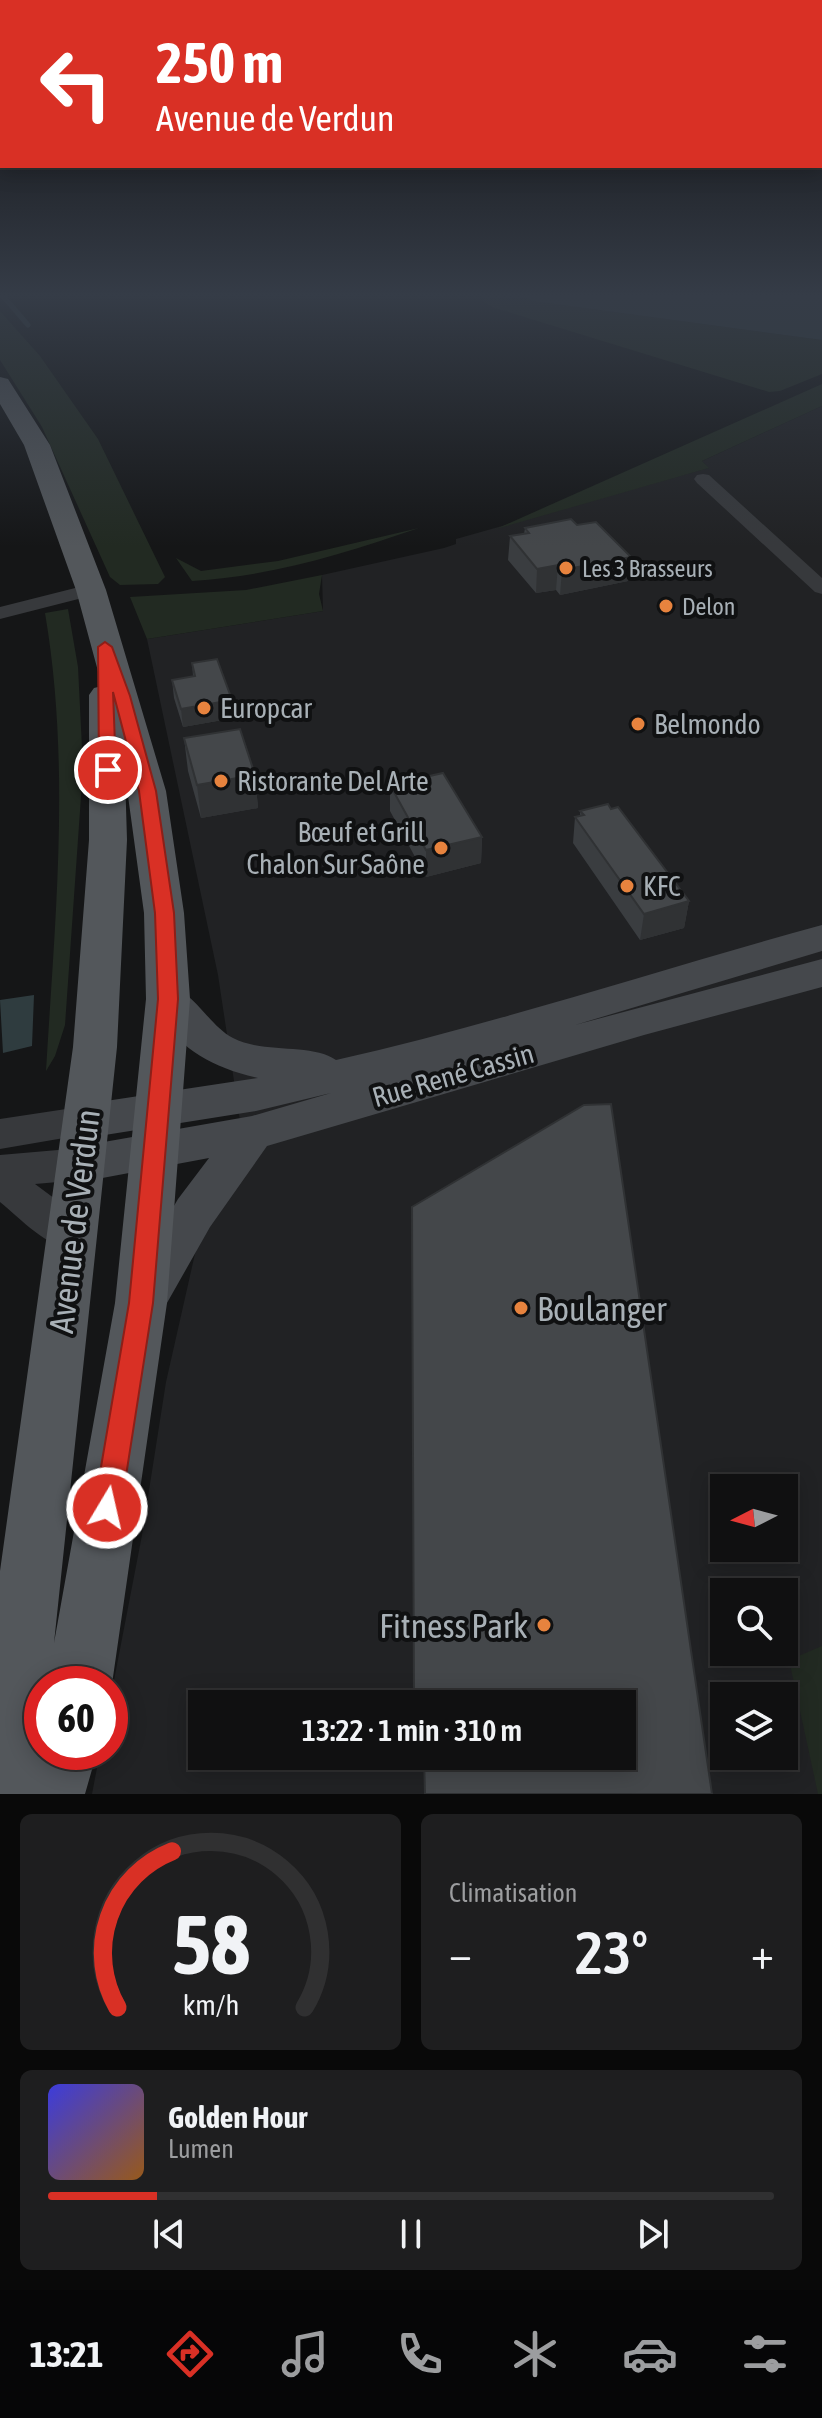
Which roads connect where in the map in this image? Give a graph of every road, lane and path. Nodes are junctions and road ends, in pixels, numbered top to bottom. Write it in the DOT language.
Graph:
graph roads {
  1 [pos="4,396"];
  2 [pos="703,479"];
  3 [pos="822,588"];
  4 [pos="91,590"];
  5 [pos="0,613"];
  6 [pos="105,647"];
  7 [pos="808,941"];
  8 [pos="822,973"];
  9 [pos="168,999"];
  10 [pos="644,1020"];
  11 [pos="358,1071"];
  12 [pos="158,1131"];
  13 [pos="252,1133"];
  14 [pos="0,1134"];
  15 [pos="83,1143"];
  16 [pos="0,1171"];
  17 [pos="0,1180"];
  18 [pos="72,1234"];
  19 [pos="141,1303"];
  20 [pos="82,1666"];
  21 [pos="58,1770"];
  22 [pos="19,1794"];
  23 [pos="51,1794"];
  1 -- 4 [label="main road, Avenue de Verdun"];
  2 -- 3 [label="street"];
  4 -- 5 [label="street"];
  4 -- 6 [label="main road, Avenue de Verdun"];
  6 -- 9 [label="main road, Avenue de Verdun"];
  6 -- 15 [label="main road, Avenue de Verdun"];
  7 -- 10 [label="main road"];
  7 -- 11 [label="main road, Rue René Cassin"];
  8 -- 10 [label="main road, Rue René Cassin"];
  9 -- 11 [label="main road"];
  9 -- 12 [label="main road, Avenue de Verdun"];
  10 -- 13 [label="main road, Rue René Cassin"];
  11 -- 12 [label="main road, Rue René Cassin"];
  12 -- 13 [label="main road, Rue René Cassin"];
  12 -- 15 [label="main road, Rue René Cassin"];
  12 -- 19 [label="main road, Avenue de Verdun"];
  13 -- 19 [label="main road"];
  14 -- 15 [label="street"];
  15 -- 16 [label="street"];
  15 -- 18 [label="main road, Avenue de Verdun"];
  17 -- 18 [label="street"];
  18 -- 22 [label="main road, Avenue de Verdun"];
  19 -- 20 [label="main road, Avenue de Verdun"];
  21 -- 23 [label="main road"];
}
